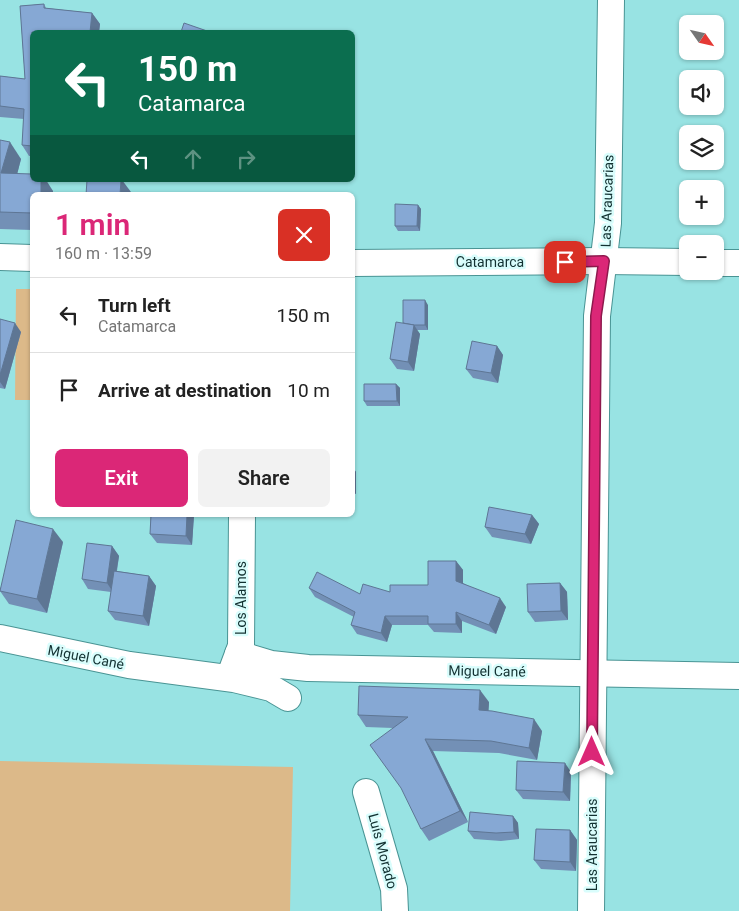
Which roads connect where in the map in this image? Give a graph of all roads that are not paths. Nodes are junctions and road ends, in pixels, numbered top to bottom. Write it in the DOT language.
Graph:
graph roads {
  1 [pos="611,0"];
  2 [pos="0,257"];
  3 [pos="30,258"];
  4 [pos="604,261"];
  5 [pos="679,262"];
  6 [pos="355,263"];
  7 [pos="724,263"];
  8 [pos="739,263"];
  9 [pos="242,517"];
  10 [pos="0,638"];
  11 [pos="238,654"];
  12 [pos="592,673"];
  13 [pos="739,676"];
  14 [pos="229,678"];
  15 [pos="288,698"];
  16 [pos="366,792"];
  17 [pos="395,911"];
  18 [pos="591,911"];
  1 -- 4 [label="street, Las Araucarias"];
  2 -- 3 [label="street"];
  4 -- 5 [label="street, Catamarca"];
  4 -- 6 [label="street, Catamarca"];
  4 -- 12 [label="street, Las Araucarias"];
  7 -- 8 [label="street"];
  9 -- 11 [label="street, Los Alamos"];
  10 -- 14 [label="street, Miguel Cané"];
  11 -- 12 [label="street, Miguel Cané"];
  11 -- 14 [label="street, Los Alamos"];
  12 -- 13 [label="street, Miguel Cané"];
  12 -- 18 [label="street, Las Araucarias"];
  14 -- 15 [label="street, Miguel Cané"];
  16 -- 17 [label="street, Luís Morado"];
}
